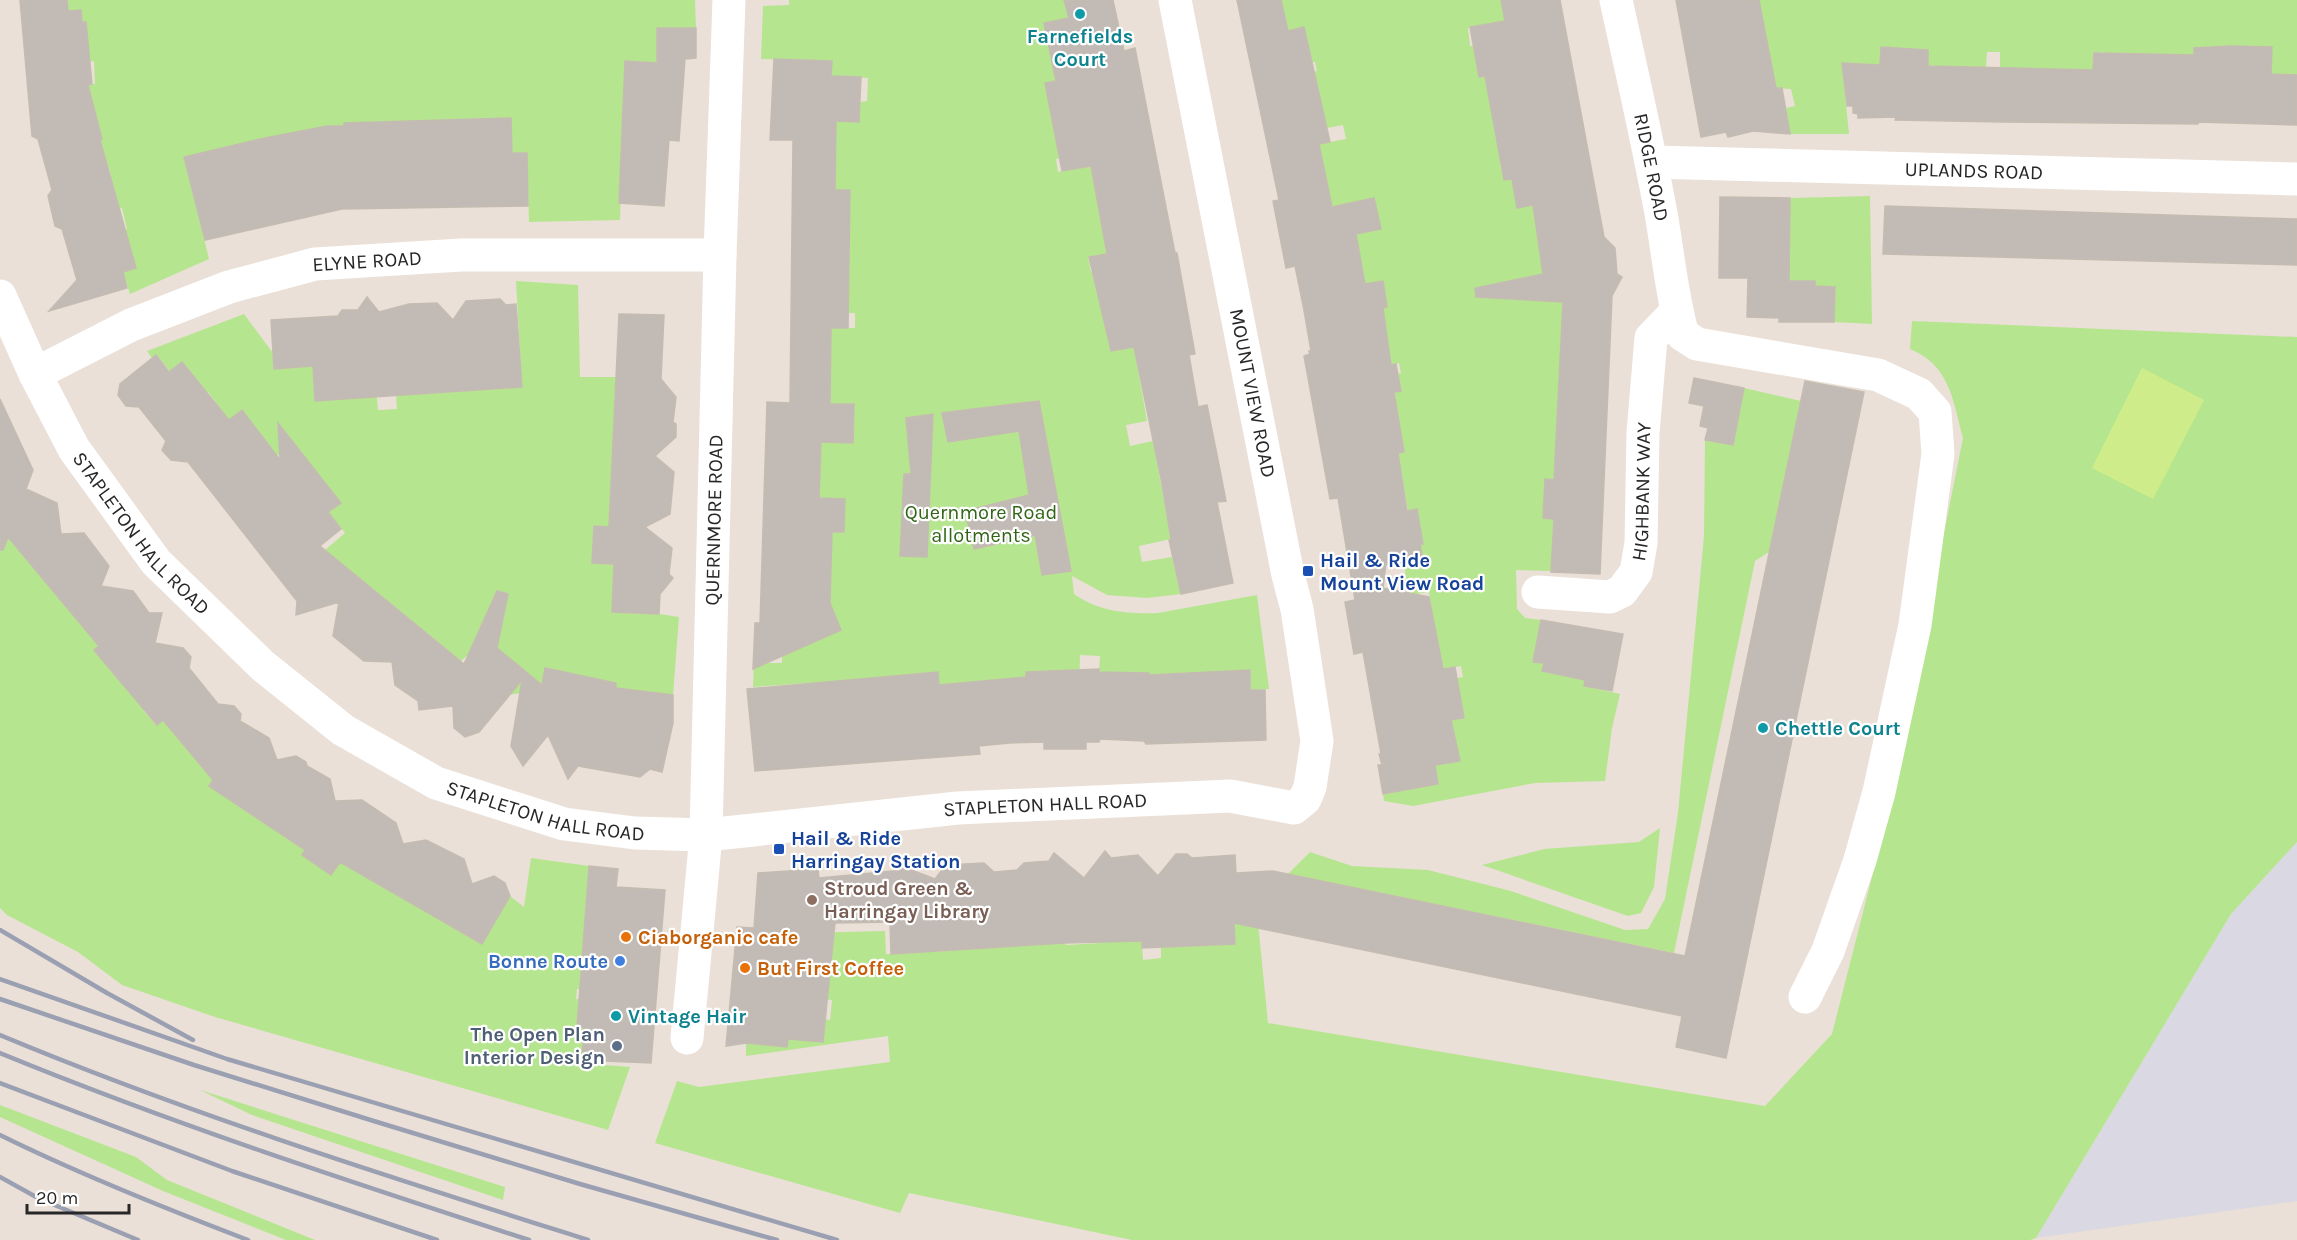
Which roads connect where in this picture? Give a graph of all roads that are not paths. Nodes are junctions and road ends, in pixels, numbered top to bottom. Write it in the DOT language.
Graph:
graph roads {
  1 [pos="729,0"];
  2 [pos="1175,0"];
  3 [pos="1616,0"];
  4 [pos="1652,162"];
  5 [pos="2297,179"];
  6 [pos="720,255"];
  7 [pos="0,296"];
  8 [pos="1679,324"];
  9 [pos="35,374"];
  10 [pos="1538,592"];
  11 [pos="1310,787"];
  12 [pos="706,835"];
  13 [pos="1805,997"];
  14 [pos="687,1038"];
  1 -- 6 [label="street, QUERNMORE ROAD"];
  2 -- 11 [label="street, MOUNT VIEW ROAD"];
  3 -- 4 [label="street, RIDGE ROAD"];
  4 -- 5 [label="street, UPLANDS ROAD"];
  4 -- 8 [label="street, RIDGE ROAD"];
  6 -- 9 [label="street, ELYNE ROAD"];
  6 -- 12 [label="street, QUERNMORE ROAD"];
  7 -- 9 [label="street, STAPLETON HALL ROAD"];
  8 -- 10 [label="street, HIGHBANK WAY"];
  8 -- 13 [label="street"];
  9 -- 12 [label="street, STAPLETON HALL ROAD"];
  11 -- 12 [label="street, STAPLETON HALL ROAD"];
  12 -- 14 [label="street, QUERNMORE ROAD"];
}
